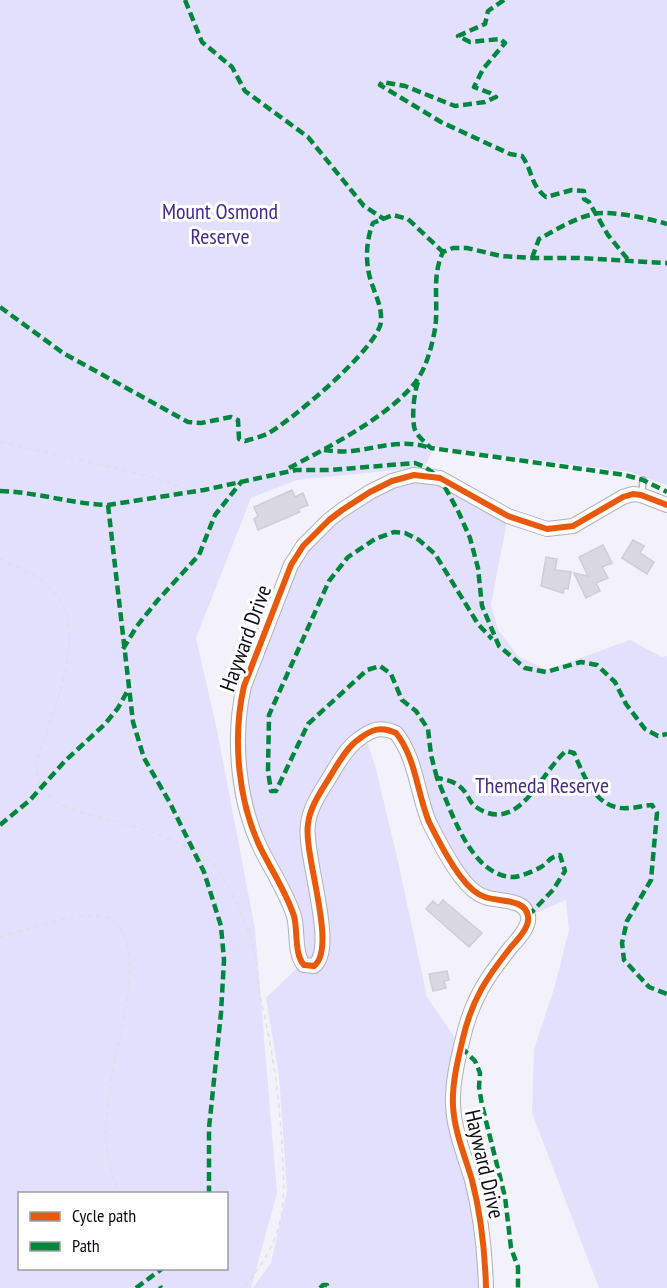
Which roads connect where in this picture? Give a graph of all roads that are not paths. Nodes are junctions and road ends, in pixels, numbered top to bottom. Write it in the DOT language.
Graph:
graph roads {
  1 [pos="643,480"];
  2 [pos="641,495"];
  3 [pos="667,505"];
  4 [pos="486,1288"];
  1 -- 2 [label="lane"];
  2 -- 3 [label="street"];
  2 -- 4 [label="street, Hayward Drive"];
}
